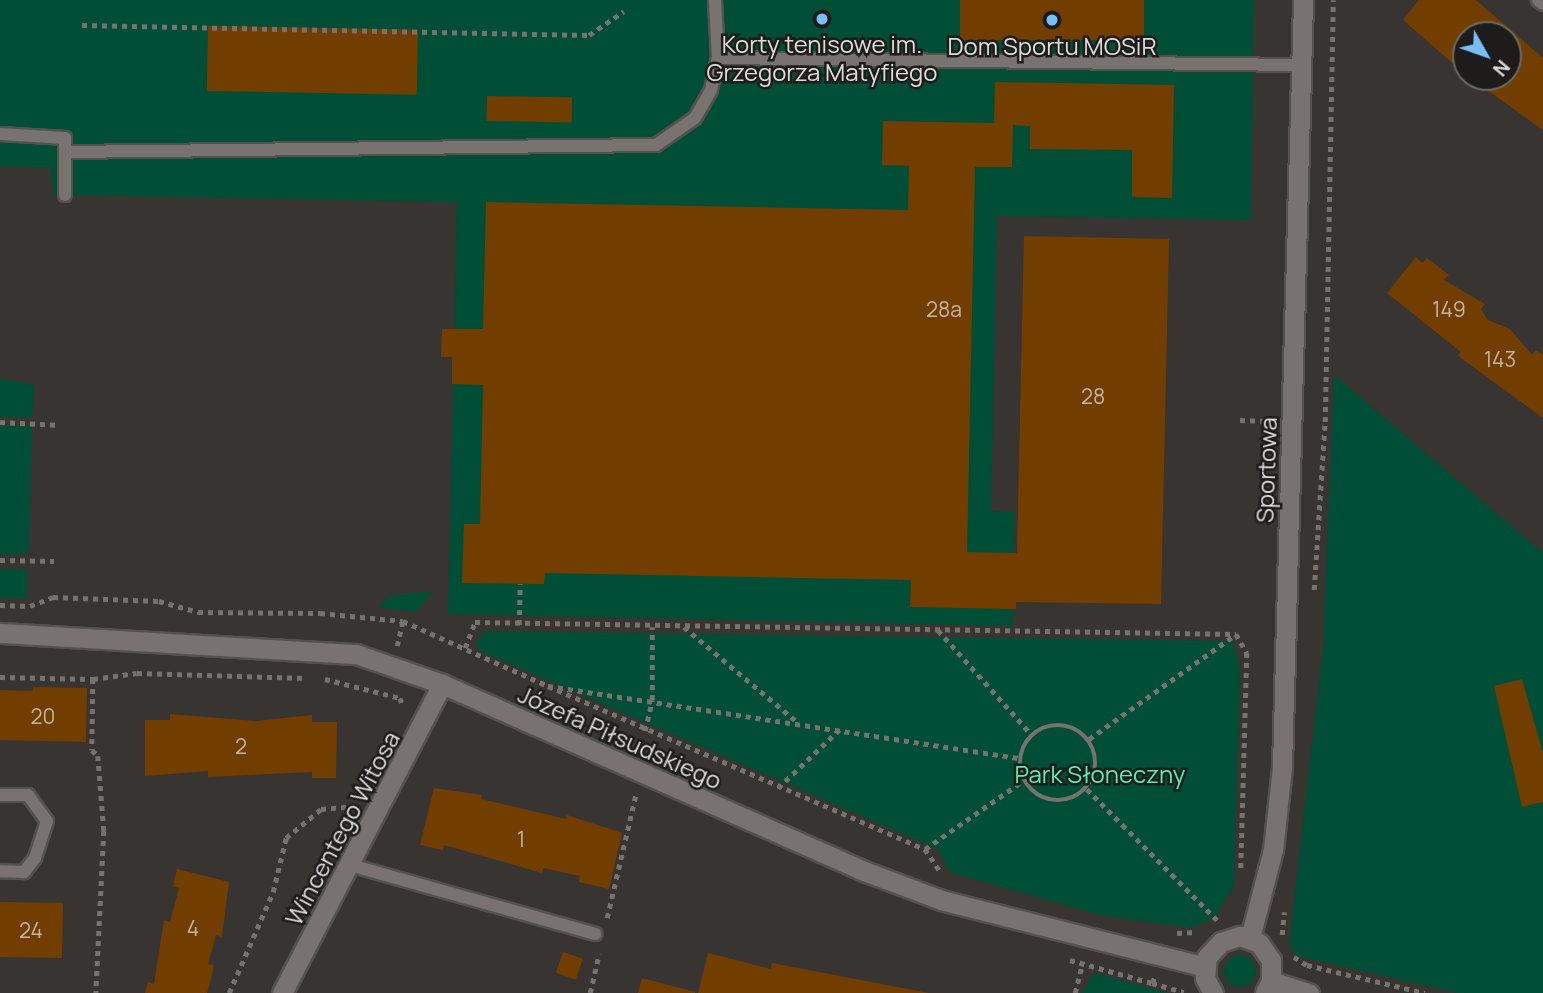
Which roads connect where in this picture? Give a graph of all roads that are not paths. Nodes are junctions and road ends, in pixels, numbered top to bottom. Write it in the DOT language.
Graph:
graph roads {
  1 [pos="715,0"];
  2 [pos="1303,0"];
  3 [pos="1538,0"];
  4 [pos="1543,4"];
  5 [pos="718,58"];
  6 [pos="1302,65"];
  7 [pos="0,134"];
  8 [pos="65,152"];
  9 [pos="65,195"];
  10 [pos="0,634"];
  11 [pos="442,684"];
  12 [pos="0,795"];
  13 [pos="350,865"];
  14 [pos="0,871"];
  15 [pos="595,934"];
  16 [pos="1250,938"];
  17 [pos="1205,967"];
  18 [pos="1268,987"];
  19 [pos="282,993"];
  20 [pos="1213,993"];
  21 [pos="1309,993"];
  1 -- 5 [label="lane"];
  2 -- 6 [label="street, Sportowa"];
  3 -- 4 [label="lane"];
  5 -- 6 [label="lane"];
  5 -- 8 [label="lane"];
  6 -- 16 [label="street, Sportowa"];
  7 -- 8 [label="lane"];
  8 -- 9 [label="lane"];
  10 -- 11 [label="street, Józefa Piłsudskiego"];
  11 -- 13 [label="street, Wincentego Witosa"];
  11 -- 17 [label="street, Józefa Piłsudskiego"];
  12 -- 14 [label="lane"];
  13 -- 15 [label="lane"];
  13 -- 19 [label="street, Wincentego Witosa"];
  16 -- 17 [label="street"];
  16 -- 18 [label="street"];
  17 -- 20 [label="street"];
  18 -- 21 [label="street"];
}
